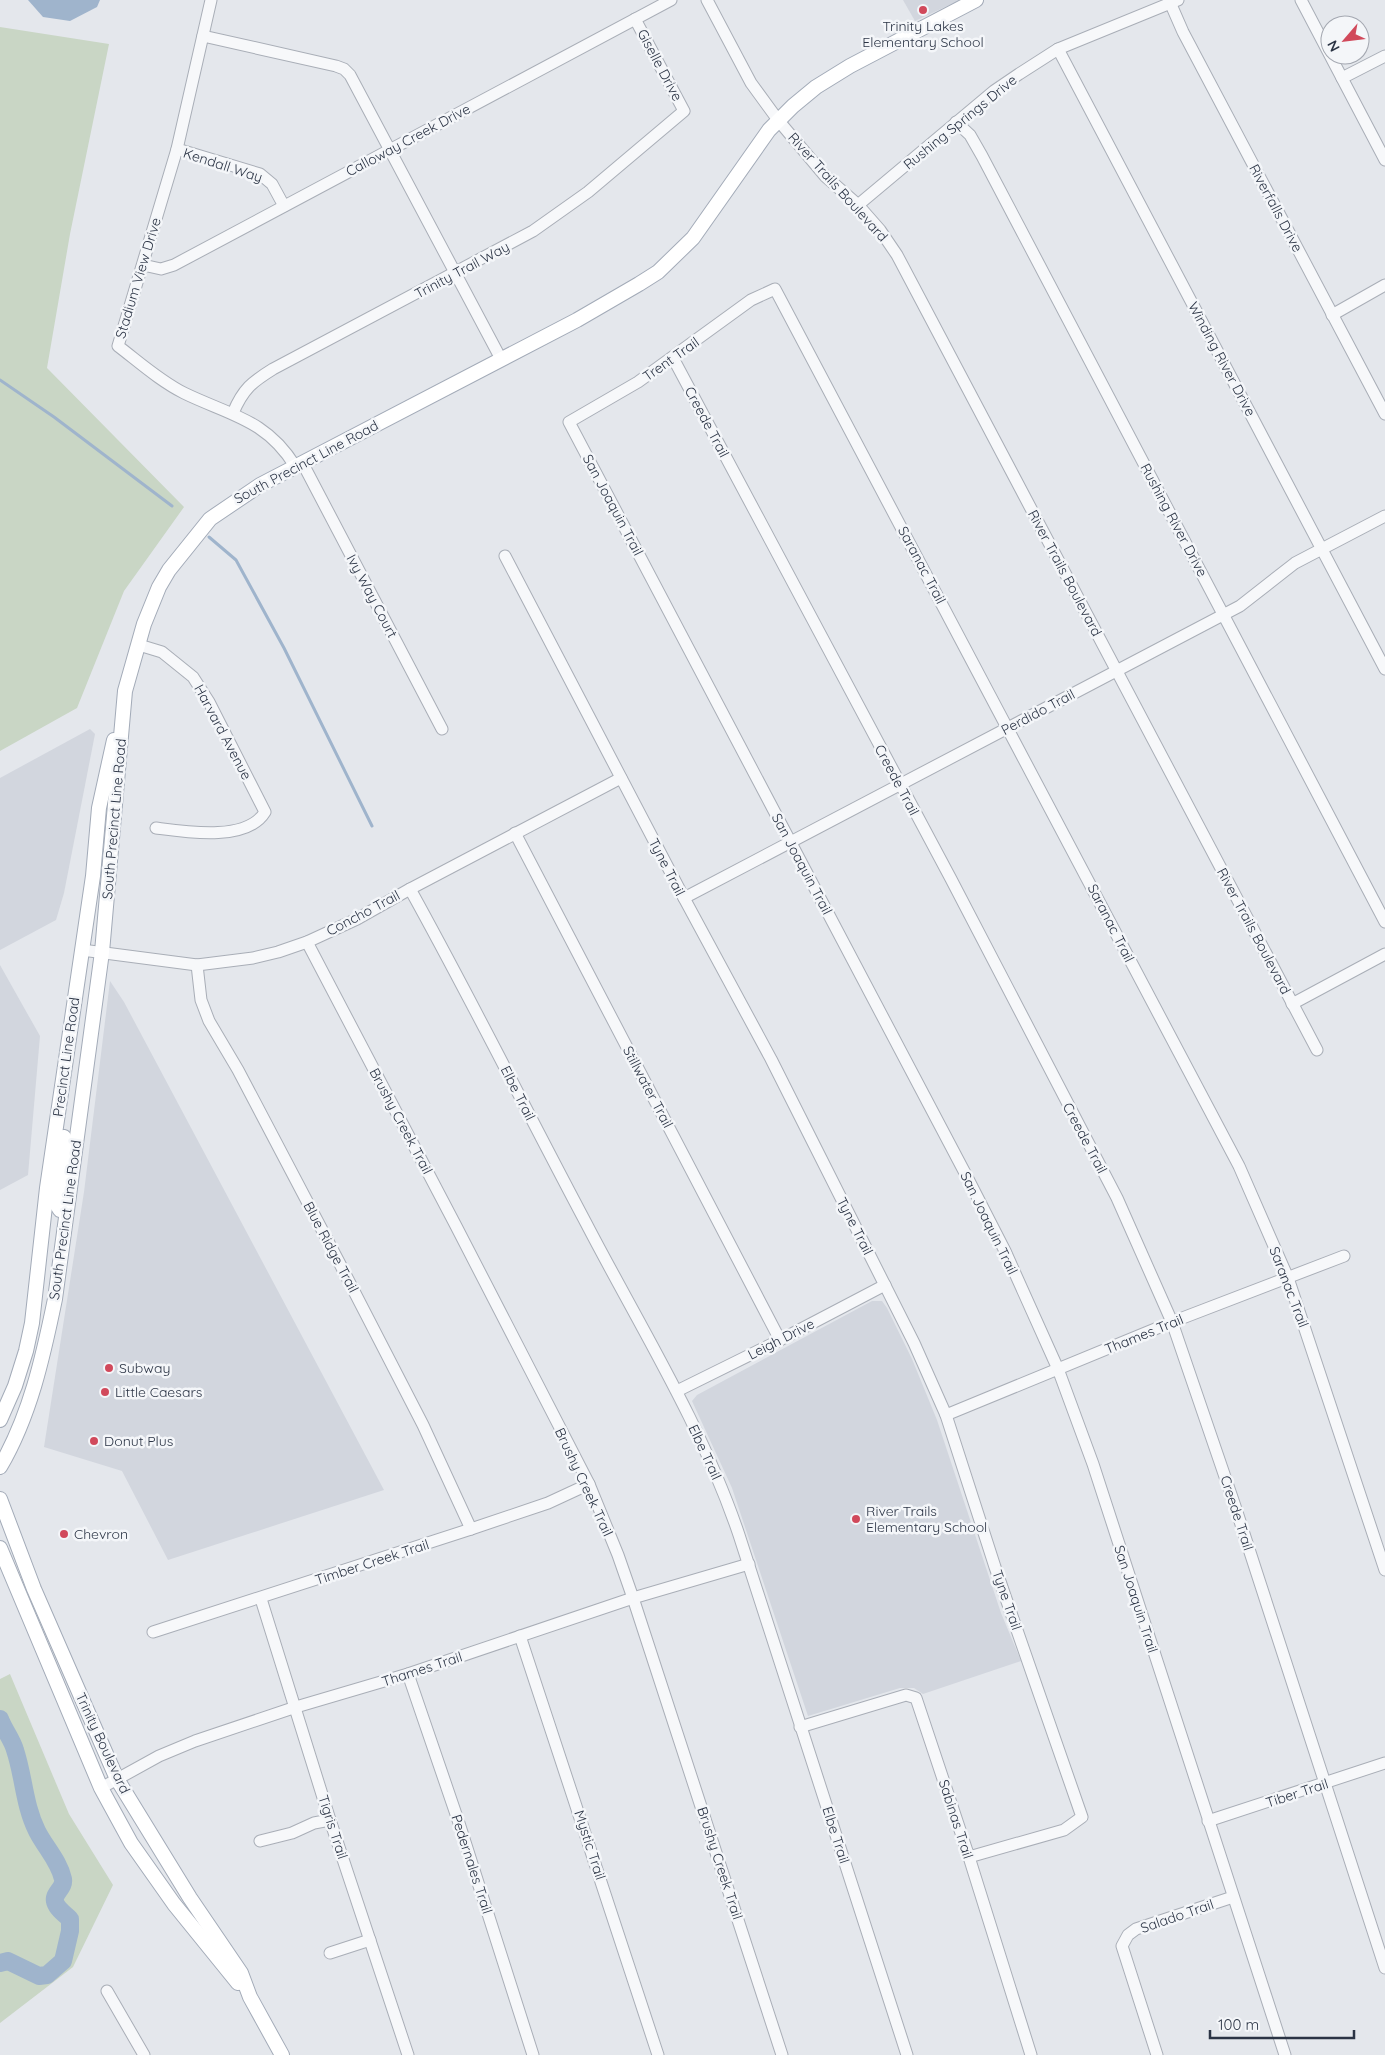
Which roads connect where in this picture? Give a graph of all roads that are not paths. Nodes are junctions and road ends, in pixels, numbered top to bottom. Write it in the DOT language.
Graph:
graph roads {
  1 [pos="211,0"];
  2 [pos="670,0"];
  3 [pos="707,0"];
  4 [pos="976,0"];
  5 [pos="1301,0"];
  6 [pos="1173,1"];
  7 [pos="635,19"];
  8 [pos="203,36"];
  9 [pos="1058,49"];
  10 [pos="1385,56"];
  11 [pos="1342,78"];
  12 [pos="684,111"];
  13 [pos="778,120"];
  14 [pos="956,122"];
  15 [pos="177,149"];
  16 [pos="390,150"];
  17 [pos="1385,160"];
  18 [pos="858,205"];
  19 [pos="284,206"];
  20 [pos="143,265"];
  21 [pos="455,274"];
  22 [pos="1385,285"];
  23 [pos="782,301"];
  24 [pos="1332,315"];
  25 [pos="673,358"];
  26 [pos="501,359"];
  27 [pos="233,413"];
  28 [pos="1385,414"];
  29 [pos="578,440"];
  30 [pos="299,464"];
  31 [pos="1385,516"];
  32 [pos="1322,548"];
  33 [pos="505,556"];
  34 [pos="1224,614"];
  35 [pos="139,645"];
  36 [pos="1385,669"];
  37 [pos="1116,670"];
  38 [pos="125,691"];
  39 [pos="1008,727"];
  40 [pos="442,730"];
  41 [pos="621,778"];
  42 [pos="900,785"];
  43 [pos="156,828"];
  44 [pos="515,833"];
  45 [pos="791,842"];
  46 [pos="410,888"];
  47 [pos="684,898"];
  48 [pos="1385,922"];
  49 [pos="307,942"];
  50 [pos="82,950"];
  51 [pos="102,952"];
  52 [pos="1385,954"];
  53 [pos="197,965"];
  54 [pos="1292,1004"];
  55 [pos="1317,1050"];
  56 [pos="65,1065"];
  57 [pos="66,1211"];
  58 [pos="41,1241"];
  59 [pos="61,1246"];
  60 [pos="1344,1256"];
  61 [pos="1288,1278"];
  62 [pos="885,1286"];
  63 [pos="1172,1322"];
  64 [pos="780,1340"];
  65 [pos="1058,1369"];
  66 [pos="15,1386"];
  67 [pos="677,1391"];
  68 [pos="0,1396"];
  69 [pos="946,1415"];
  70 [pos="0,1420"];
  71 [pos="0,1467"];
  72 [pos="589,1484"];
  73 [pos="0,1499"];
  74 [pos="471,1529"];
  75 [pos="0,1548"];
  76 [pos="748,1564"];
  77 [pos="1385,1570"];
  78 [pos="633,1598"];
  79 [pos="261,1599"];
  80 [pos="153,1632"];
  81 [pos="520,1636"];
  82 [pos="408,1674"];
  83 [pos="296,1707"];
  84 [pos="800,1727"];
  85 [pos="1385,1763"];
  86 [pos="117,1779"];
  87 [pos="1324,1784"];
  88 [pos="101,1788"];
  89 [pos="330,1820"];
  90 [pos="1208,1821"];
  91 [pos="260,1841"];
  92 [pos="969,1858"];
  93 [pos="1233,1897"];
  94 [pos="370,1940"];
  95 [pos="330,1953"];
  96 [pos="1385,1968"];
  97 [pos="107,1991"];
  98 [pos="250,1997"];
  99 [pos="144,2055"];
  100 [pos="282,2055"];
  101 [pos="408,2055"];
  102 [pos="533,2055"];
  103 [pos="658,2055"];
  104 [pos="782,2055"];
  105 [pos="907,2055"];
  106 [pos="1031,2055"];
  107 [pos="1157,2055"];
  108 [pos="1285,2055"];
  1 -- 8 [label="street, Stadium View Drive"];
  2 -- 7 [label="street, Calloway Creek Drive"];
  3 -- 13 [label="street, River Trails Boulevard"];
  4 -- 13 [label="main road, South Precinct Line Road"];
  5 -- 11 [label="street"];
  6 -- 9 [label="street, Rushing Springs Drive"];
  6 -- 24 [label="street, Riverfalls Drive"];
  7 -- 12 [label="street, Giselle Drive"];
  7 -- 16 [label="street, Calloway Creek Drive"];
  8 -- 15 [label="street, Stadium View Drive"];
  8 -- 16 [label="street"];
  9 -- 14 [label="street, Rushing Springs Drive"];
  9 -- 32 [label="street, Winding River Drive"];
  10 -- 11 [label="street"];
  11 -- 17 [label="street"];
  12 -- 21 [label="street, Trinity Trail Way"];
  13 -- 18 [label="street, River Trails Boulevard"];
  13 -- 26 [label="main road, South Precinct Line Road"];
  14 -- 18 [label="street, Rushing Springs Drive"];
  14 -- 34 [label="street, Rushing River Drive"];
  15 -- 19 [label="street, Kendall Way"];
  15 -- 20 [label="street, Stadium View Drive"];
  16 -- 19 [label="street, Calloway Creek Drive"];
  16 -- 21 [label="street"];
  18 -- 37 [label="street, River Trails Boulevard"];
  19 -- 20 [label="street, Calloway Creek Drive"];
  20 -- 27 [label="street, Stadium View Drive"];
  21 -- 26 [label="street"];
  21 -- 27 [label="street, Trinity Trail Way"];
  22 -- 24 [label="street"];
  23 -- 25 [label="street, Trent Trail"];
  23 -- 39 [label="street, Saranac Trail"];
  24 -- 28 [label="street, Riverfalls Drive"];
  25 -- 29 [label="street, Trent Trail"];
  25 -- 42 [label="street, Creede Trail"];
  26 -- 30 [label="main road, South Precinct Line Road"];
  27 -- 30 [label="street, Stadium View Drive"];
  29 -- 45 [label="street, San Joaquin Trail"];
  30 -- 35 [label="main road, South Precinct Line Road"];
  30 -- 40 [label="street, Ivy Way Court"];
  31 -- 32 [label="street, Perdido Trail"];
  32 -- 34 [label="street, Perdido Trail"];
  32 -- 36 [label="street, Winding River Drive"];
  33 -- 41 [label="street, Tyne Trail"];
  34 -- 37 [label="street, Perdido Trail"];
  34 -- 48 [label="street, Rushing River Drive"];
  35 -- 38 [label="main road, South Precinct Line Road"];
  35 -- 43 [label="street, Harvard Avenue"];
  37 -- 39 [label="street, Perdido Trail"];
  37 -- 54 [label="street, River Trails Boulevard"];
  38 -- 50 [label="main road, Precinct Line Road"];
  38 -- 51 [label="main road, South Precinct Line Road"];
  39 -- 42 [label="street, Perdido Trail"];
  39 -- 61 [label="street, Saranac Trail"];
  41 -- 44 [label="street, Concho Trail"];
  41 -- 47 [label="street, Tyne Trail"];
  42 -- 45 [label="street, Perdido Trail"];
  42 -- 63 [label="street, Creede Trail"];
  44 -- 46 [label="street, Concho Trail"];
  44 -- 64 [label="street, Stillwater Trail"];
  45 -- 47 [label="street, Perdido Trail"];
  45 -- 65 [label="street, San Joaquin Trail"];
  46 -- 49 [label="street, Concho Trail"];
  46 -- 67 [label="street, Elbe Trail"];
  47 -- 62 [label="street, Tyne Trail"];
  49 -- 53 [label="street, Concho Trail"];
  49 -- 72 [label="street, Brushy Creek Trail"];
  50 -- 51 [label="street, Concho Trail"];
  50 -- 56 [label="main road, Precinct Line Road"];
  51 -- 53 [label="street, Concho Trail"];
  51 -- 57 [label="main road, South Precinct Line Road"];
  52 -- 54 [label="street"];
  53 -- 74 [label="street, Blue Ridge Trail"];
  54 -- 55 [label="street, River Trails Boulevard"];
  56 -- 57 [label="main road"];
  56 -- 58 [label="main road, Precinct Line Road"];
  57 -- 59 [label="main road, South Precinct Line Road"];
  58 -- 59 [label="main road"];
  58 -- 66 [label="main road, Precinct Line Road"];
  59 -- 71 [label="main road, South Precinct Line Road"];
  60 -- 61 [label="street, Thames Trail"];
  61 -- 63 [label="street, Thames Trail"];
  61 -- 77 [label="street, Saranac Trail"];
  62 -- 64 [label="street, Leigh Drive"];
  62 -- 69 [label="street, Tyne Trail"];
  63 -- 65 [label="street, Thames Trail"];
  63 -- 87 [label="street, Creede Trail"];
  64 -- 67 [label="street, Leigh Drive"];
  65 -- 69 [label="street, Thames Trail"];
  65 -- 90 [label="street, San Joaquin Trail"];
  66 -- 68 [label="main road"];
  66 -- 70 [label="main road, Precinct Line Road"];
  67 -- 76 [label="street, Elbe Trail"];
  69 -- 92 [label="street, Tyne Trail"];
  72 -- 74 [label="street, Timber Creek Trail"];
  72 -- 78 [label="street, Brushy Creek Trail"];
  73 -- 86 [label="main road, Trinity Boulevard"];
  74 -- 79 [label="street, Timber Creek Trail"];
  75 -- 88 [label="main road, Trinity Boulevard"];
  76 -- 78 [label="street, Thames Trail"];
  76 -- 84 [label="street, Elbe Trail"];
  78 -- 81 [label="street, Thames Trail"];
  78 -- 104 [label="street, Brushy Creek Trail"];
  79 -- 80 [label="street, Timber Creek Trail"];
  79 -- 83 [label="street, Tigris Trail"];
  81 -- 82 [label="street, Thames Trail"];
  81 -- 103 [label="street, Mystic Trail"];
  82 -- 83 [label="street, Thames Trail"];
  82 -- 102 [label="street, Pedernales Trail"];
  83 -- 86 [label="street, Thames Trail"];
  83 -- 89 [label="street, Tigris Trail"];
  84 -- 92 [label="street, Sabinas Trail"];
  84 -- 105 [label="street, Elbe Trail"];
  85 -- 87 [label="street, Tiber Trail"];
  86 -- 88 [label="street, Thames Trail"];
  86 -- 98 [label="main road, Trinity Boulevard"];
  87 -- 90 [label="street, Tiber Trail"];
  87 -- 96 [label="street, Creede Trail"];
  88 -- 98 [label="main road, Trinity Boulevard"];
  89 -- 91 [label="street"];
  89 -- 94 [label="street, Tigris Trail"];
  90 -- 93 [label="street, San Joaquin Trail"];
  92 -- 106 [label="street, Sabinas Trail"];
  93 -- 107 [label="street, Salado Trail"];
  93 -- 108 [label="street, San Joaquin Trail"];
  94 -- 95 [label="street"];
  94 -- 101 [label="street, Tigris Trail"];
  97 -- 99 [label="street"];
  98 -- 100 [label="main road, Trinity Boulevard"];
}
